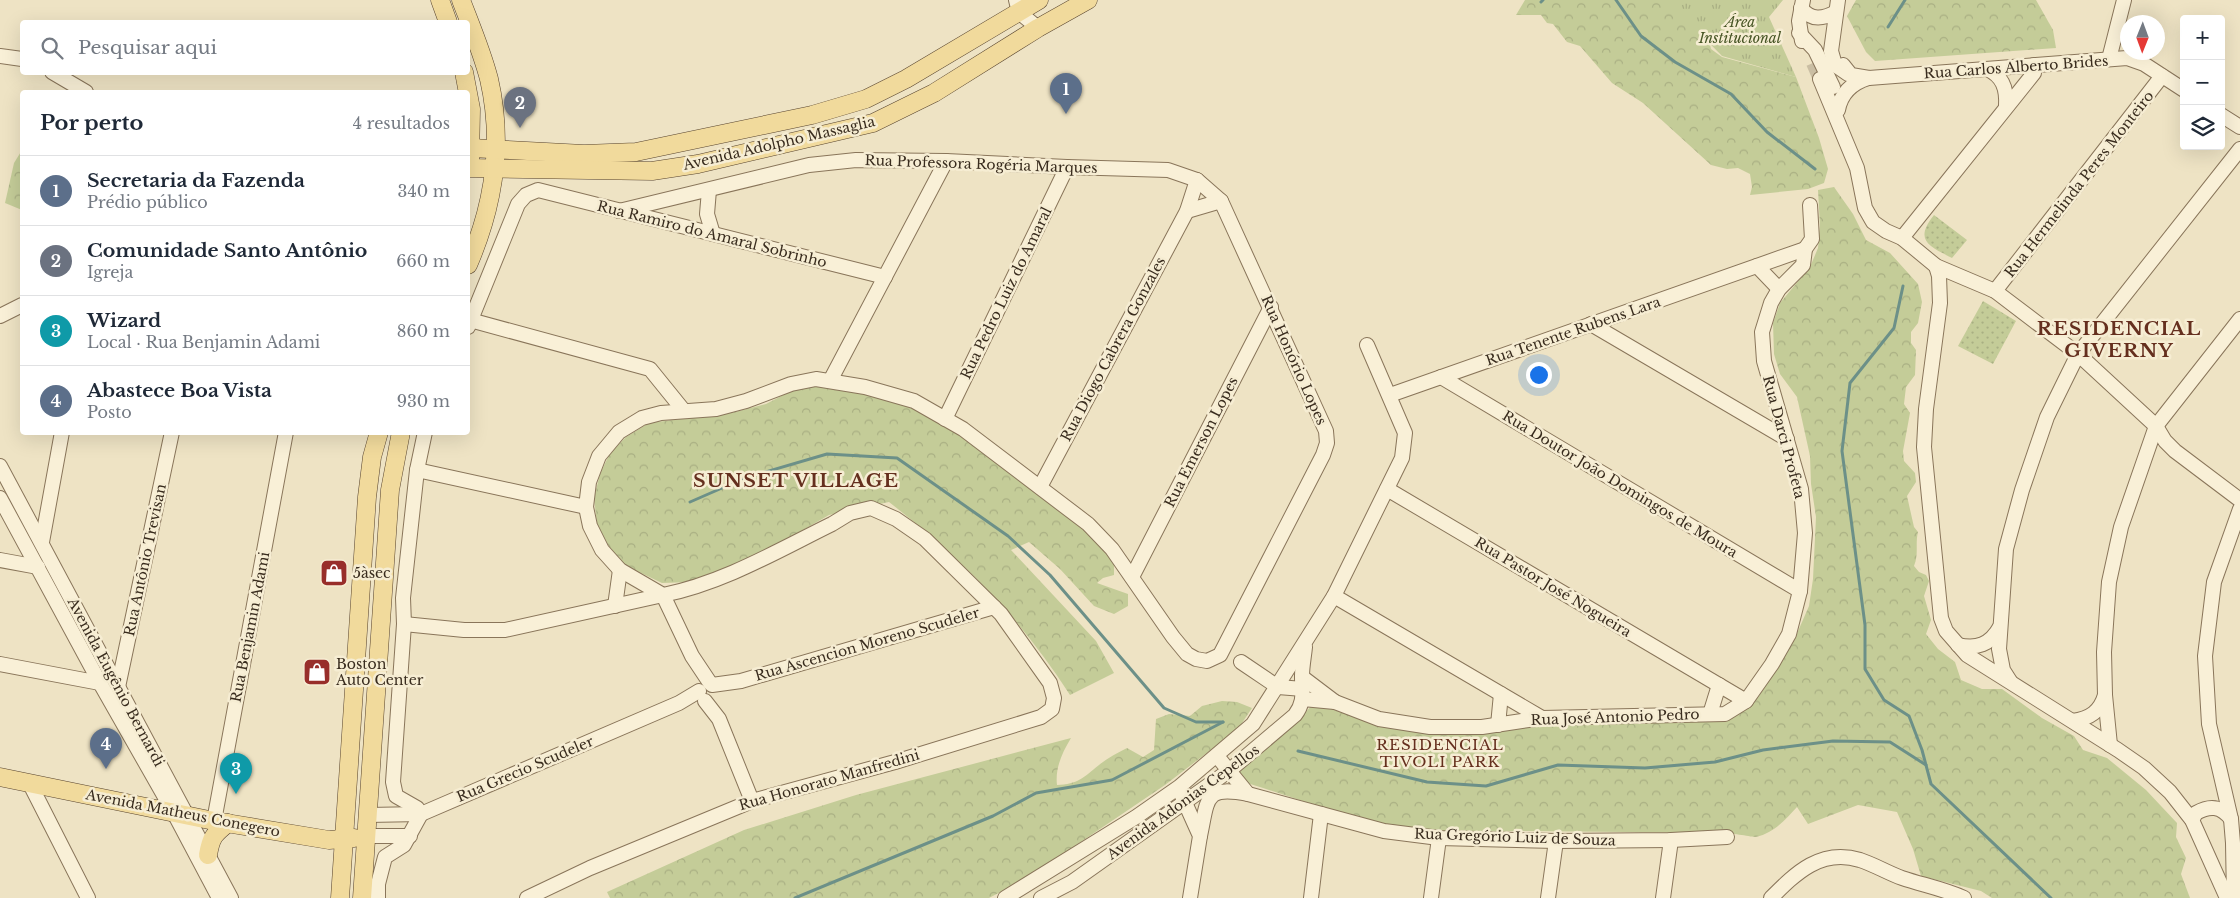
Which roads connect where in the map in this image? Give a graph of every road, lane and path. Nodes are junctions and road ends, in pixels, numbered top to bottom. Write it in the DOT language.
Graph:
graph roads {
  1 [pos="440,0"];
  2 [pos="461,0"];
  3 [pos="1040,0"];
  4 [pos="1088,0"];
  5 [pos="2124,0"];
  6 [pos="1802,4"];
  7 [pos="1017,6"];
  8 [pos="1837,6"];
  9 [pos="447,20"];
  10 [pos="468,20"];
  11 [pos="470,24"];
  12 [pos="1038,28"];
  13 [pos="1800,33"];
  14 [pos="0,56"];
  15 [pos="20,59"];
  16 [pos="2109,59"];
  17 [pos="1813,63"];
  18 [pos="2034,64"];
  19 [pos="1987,69"];
  20 [pos="1855,74"];
  21 [pos="57,75"];
  22 [pos="465,75"];
  23 [pos="2162,76"];
  24 [pos="1823,85"];
  25 [pos="2180,87"];
  26 [pos="83,90"];
  27 [pos="467,90"];
  28 [pos="470,104"];
  29 [pos="2006,106"];
  30 [pos="1838,110"];
  31 [pos="2225,118"];
  32 [pos="2240,127"];
  33 [pos="1845,140"];
  34 [pos="471,148"];
  35 [pos="496,148"];
  36 [pos="2240,149"];
  37 [pos="470,156"];
  38 [pos="946,161"];
  39 [pos="1067,167"];
  40 [pos="494,169"];
  41 [pos="529,170"];
  42 [pos="470,172"];
  43 [pos="1197,180"];
  44 [pos="709,190"];
  45 [pos="1221,200"];
  46 [pos="1810,205"];
  47 [pos="489,208"];
  48 [pos="620,210"];
  49 [pos="1187,211"];
  50 [pos="713,234"];
  51 [pos="1902,238"];
  52 [pos="1805,249"];
  53 [pos="470,260"];
  54 [pos="1756,266"];
  55 [pos="1936,266"];
  56 [pos="885,277"];
  57 [pos="1779,289"];
  58 [pos="1994,291"];
  59 [pos="20,306"];
  60 [pos="1271,307"];
  61 [pos="0,316"];
  62 [pos="2240,319"];
  63 [pos="470,322"];
  64 [pos="470,324"];
  65 [pos="1591,324"];
  66 [pos="1367,345"];
  67 [pos="2078,354"];
  68 [pos="1441,377"];
  69 [pos="830,381"];
  70 [pos="1390,395"];
  71 [pos="684,411"];
  72 [pos="945,418"];
  73 [pos="2156,426"];
  74 [pos="61,435"];
  75 [pos="171,435"];
  76 [pos="286,435"];
  77 [pos="378,435"];
  78 [pos="400,435"];
  79 [pos="424,435"];
  80 [pos="1787,439"];
  81 [pos="0,466"];
  82 [pos="417,470"];
  83 [pos="1040,488"];
  84 [pos="1387,489"];
  85 [pos="0,498"];
  86 [pos="2240,500"];
  87 [pos="49,504"];
  88 [pos="586,507"];
  89 [pos="2240,509"];
  90 [pos="24,510"];
  91 [pos="42,542"];
  92 [pos="0,560"];
  93 [pos="38,567"];
  94 [pos="620,570"];
  95 [pos="1132,577"];
  96 [pos="1800,591"];
  97 [pos="663,595"];
  98 [pos="1334,596"];
  99 [pos="615,606"];
  100 [pos="994,607"];
  101 [pos="404,624"];
  102 [pos="2000,627"];
  103 [pos="1306,641"];
  104 [pos="1958,645"];
  105 [pos="1242,662"];
  106 [pos="0,664"];
  107 [pos="2010,681"];
  108 [pos="100,682"];
  109 [pos="1719,685"];
  110 [pos="118,687"];
  111 [pos="1278,687"];
  112 [pos="1303,689"];
  113 [pos="707,692"];
  114 [pos="1501,694"];
  115 [pos="2105,696"];
  116 [pos="1746,701"];
  117 [pos="1336,702"];
  118 [pos="1710,714"];
  119 [pos="1542,718"];
  120 [pos="2073,720"];
  121 [pos="1498,725"];
  122 [pos="2110,745"];
  123 [pos="1216,756"];
  124 [pos="1230,770"];
  125 [pos="0,777"];
  126 [pos="30,784"];
  127 [pos="1179,787"];
  128 [pos="1248,794"];
  129 [pos="752,801"];
  130 [pos="1185,802"];
  131 [pos="421,814"];
  132 [pos="1321,814"];
  133 [pos="181,815"];
  134 [pos="368,815"];
  135 [pos="2231,819"];
  136 [pos="2192,820"];
  137 [pos="221,822"];
  138 [pos="366,836"];
  139 [pos="410,836"];
  140 [pos="1200,836"];
  141 [pos="1727,837"];
  142 [pos="1439,838"];
  143 [pos="343,839"];
  144 [pos="1671,840"];
  145 [pos="1556,842"];
  146 [pos="2233,843"];
  147 [pos="2207,851"];
  148 [pos="208,855"];
  149 [pos="1072,882"];
  150 [pos="1917,883"];
  151 [pos="1946,895"];
  152 [pos="88,898"];
  153 [pos="219,898"];
  154 [pos="231,898"];
  155 [pos="340,898"];
  156 [pos="362,898"];
  157 [pos="378,898"];
  158 [pos="527,898"];
  159 [pos="1005,898"];
  160 [pos="1041,898"];
  161 [pos="1070,898"];
  162 [pos="1190,898"];
  163 [pos="1311,898"];
  164 [pos="1431,898"];
  165 [pos="1548,898"];
  166 [pos="1663,898"];
  167 [pos="1771,898"];
  168 [pos="1925,898"];
  169 [pos="1964,898"];
  170 [pos="2227,898"];
  171 [pos="2234,898"];
  1 -- 9 [label="main road"];
  2 -- 10 [label="main road"];
  3 -- 7 [label="main road, Avenida Adolpho Massaglia"];
  4 -- 12 [label="main road, Avenida Adolpho Massaglia"];
  5 -- 16 [label="street"];
  6 -- 8 [label="street"];
  6 -- 13 [label="street"];
  7 -- 12 [label="street"];
  7 -- 35 [label="main road, Avenida Adolpho Massaglia"];
  8 -- 20 [label="street"];
  11 -- 35 [label="main road"];
  12 -- 41 [label="main road, Avenida Adolpho Massaglia"];
  13 -- 17 [label="street"];
  13 -- 30 [label="street"];
  14 -- 15 [label="street"];
  16 -- 18 [label="street, Rua Carlos Alberto Brides"];
  16 -- 23 [label="street, Rua Carlos Alberto Brides"];
  18 -- 19 [label="street, Rua Carlos Alberto Brides"];
  18 -- 29 [label="street"];
  19 -- 20 [label="street, Rua Carlos Alberto Brides"];
  19 -- 29 [label="street"];
  20 -- 30 [label="street, Rua Carlos Alberto Brides"];
  21 -- 26 [label="street"];
  22 -- 27 [label="main road"];
  23 -- 25 [label="street, Rua Carlos Alberto Brides"];
  23 -- 58 [label="street, Rua Hermelinda Peres Monteiro"];
  24 -- 33 [label="street"];
  28 -- 34 [label="main road"];
  29 -- 51 [label="street"];
  30 -- 33 [label="street"];
  31 -- 32 [label="street"];
  33 -- 51 [label="street"];
  34 -- 35 [label="main road, Avenida Adolpho Massaglia"];
  34 -- 37 [label="main road"];
  35 -- 40 [label="main road"];
  36 -- 67 [label="street"];
  38 -- 39 [label="street, Rua Professora Rogéria Marques"];
  38 -- 44 [label="street, Rua Professora Rogéria Marques"];
  38 -- 56 [label="street"];
  39 -- 43 [label="street, Rua Professora Rogéria Marques"];
  39 -- 72 [label="street, Rua Pedro Luiz do Amaral"];
  40 -- 41 [label="main road, Avenida Adolpho Massaglia"];
  40 -- 42 [label="main road, Avenida Adolpho Massaglia"];
  40 -- 47 [label="main road"];
  41 -- 47 [label="main road"];
  43 -- 45 [label="street, Rua Honório Lopes"];
  43 -- 49 [label="street, Rua Diogo Cabrera Gonzales"];
  44 -- 48 [label="street, Rua Professora Rogéria Marques"];
  44 -- 50 [label="street"];
  45 -- 49 [label="street"];
  45 -- 60 [label="street, Rua Honório Lopes"];
  46 -- 52 [label="street, Rua Darci Profeta"];
  47 -- 53 [label="main road"];
  48 -- 50 [label="street, Rua Ramiro do Amaral Sobrinho"];
  48 -- 63 [label="street, Rua Ramiro do Amaral Sobrinho"];
  49 -- 83 [label="street, Rua Diogo Cabrera Gonzales"];
  50 -- 56 [label="street, Rua Ramiro do Amaral Sobrinho"];
  51 -- 55 [label="street"];
  52 -- 54 [label="street, Rua Tenente Rubens Lara"];
  52 -- 57 [label="street, Rua Darci Profeta"];
  54 -- 57 [label="street"];
  54 -- 65 [label="street, Rua Tenente Rubens Lara"];
  55 -- 58 [label="street"];
  55 -- 104 [label="street"];
  56 -- 69 [label="street"];
  57 -- 80 [label="street, Rua Darci Profeta"];
  58 -- 67 [label="street"];
  59 -- 61 [label="street"];
  60 -- 95 [label="street, Rua Emerson Lopes"];
  60 -- 95 [label="street, Rua Honório Lopes"];
  62 -- 73 [label="street"];
  64 -- 71 [label="street"];
  65 -- 68 [label="street, Rua Tenente Rubens Lara"];
  65 -- 80 [label="street"];
  66 -- 70 [label="street"];
  67 -- 73 [label="street"];
  67 -- 102 [label="street"];
  68 -- 70 [label="street, Rua Tenente Rubens Lara"];
  68 -- 96 [label="street, Rua Doutor João Domingos de Moura"];
  69 -- 71 [label="street"];
  69 -- 72 [label="street"];
  70 -- 84 [label="street"];
  71 -- 88 [label="street"];
  72 -- 83 [label="street"];
  73 -- 86 [label="street"];
  73 -- 115 [label="street"];
  74 -- 87 [label="street"];
  75 -- 110 [label="street, Rua Antônio Trevisan"];
  76 -- 137 [label="street, Rua Benjamin Adami"];
  77 -- 143 [label="main road"];
  78 -- 134 [label="main road"];
  79 -- 82 [label="street"];
  80 -- 96 [label="street, Rua Darci Profeta"];
  81 -- 90 [label="street, Avenida Eugênio Bernardi"];
  82 -- 88 [label="street"];
  82 -- 101 [label="street"];
  83 -- 95 [label="street"];
  84 -- 98 [label="street"];
  84 -- 109 [label="street, Rua Pastor José Nogueira"];
  85 -- 93 [label="street, Avenida Eugênio Bernardi"];
  87 -- 90 [label="street"];
  87 -- 91 [label="street"];
  88 -- 94 [label="street"];
  89 -- 135 [label="street"];
  90 -- 91 [label="street, Avenida Eugênio Bernardi"];
  91 -- 110 [label="street, Avenida Eugênio Bernardi"];
  92 -- 93 [label="street"];
  93 -- 108 [label="street, Avenida Eugênio Bernardi"];
  94 -- 97 [label="street"];
  94 -- 99 [label="street"];
  96 -- 116 [label="street, Rua Darci Profeta"];
  97 -- 99 [label="street"];
  97 -- 100 [label="street"];
  97 -- 113 [label="street"];
  98 -- 103 [label="street"];
  98 -- 114 [label="street"];
  99 -- 101 [label="street"];
  100 -- 113 [label="street, Rua Ascencion Moreno Scudeler"];
  100 -- 129 [label="street, Rua Honorato Manfredini"];
  101 -- 131 [label="street"];
  102 -- 104 [label="street"];
  102 -- 107 [label="street"];
  103 -- 111 [label="street, Avenida Adonias Cepellos"];
  103 -- 112 [label="street, Avenida Adonias Cepellos"];
  104 -- 107 [label="street"];
  105 -- 111 [label="street"];
  106 -- 108 [label="street"];
  107 -- 120 [label="street"];
  108 -- 133 [label="street, Avenida Eugênio Bernardi"];
  109 -- 116 [label="street, Rua Pastor José Nogueira"];
  109 -- 118 [label="street"];
  110 -- 133 [label="street, Avenida Eugênio Bernardi"];
  111 -- 112 [label="street, Rua José Antonio Pedro"];
  111 -- 123 [label="street, Avenida Adonias Cepellos"];
  112 -- 117 [label="street, Rua José Antonio Pedro"];
  112 -- 117 [label="street, Rua José Antonio Pedro"];
  112 -- 124 [label="street, Avenida Adonias Cepellos"];
  113 -- 129 [label="street"];
  113 -- 131 [label="street, Rua Grecio Scudeler"];
  114 -- 119 [label="street"];
  114 -- 121 [label="street"];
  115 -- 120 [label="street"];
  115 -- 122 [label="street"];
  116 -- 118 [label="street, Rua José Antonio Pedro"];
  117 -- 121 [label="street, Rua José Antonio Pedro"];
  118 -- 119 [label="street, Rua José Antonio Pedro"];
  119 -- 121 [label="street, Rua José Antonio Pedro"];
  120 -- 122 [label="street"];
  122 -- 136 [label="street"];
  123 -- 124 [label="street"];
  123 -- 127 [label="street, Avenida Adonias Cepellos"];
  124 -- 128 [label="street"];
  124 -- 130 [label="street, Avenida Adonias Cepellos"];
  125 -- 126 [label="main road, Avenida Matheus Conegero"];
  126 -- 133 [label="main road, Avenida Matheus Conegero"];
  126 -- 152 [label="street"];
  127 -- 130 [label="street"];
  127 -- 159 [label="street, Avenida Adonias Cepellos"];
  128 -- 132 [label="street, Rua Gregório Luiz de Souza"];
  128 -- 140 [label="street, Rua Gregório Luiz de Souza"];
  129 -- 158 [label="street, Rua Honorato Manfredini"];
  130 -- 140 [label="street"];
  130 -- 149 [label="street, Avenida Adonias Cepellos"];
  131 -- 134 [label="street, Rua Grecio Scudeler"];
  131 -- 139 [label="street"];
  132 -- 142 [label="street, Rua Gregório Luiz de Souza"];
  132 -- 163 [label="street"];
  133 -- 137 [label="main road, Avenida Matheus Conegero"];
  133 -- 148 [label="street, Avenida Eugênio Bernardi"];
  133 -- 153 [label="street, Avenida Eugênio Bernardi"];
  134 -- 138 [label="main road"];
  135 -- 136 [label="street"];
  135 -- 146 [label="street"];
  136 -- 147 [label="street"];
  137 -- 143 [label="main road, Avenida Matheus Conegero"];
  137 -- 148 [label="main road"];
  138 -- 139 [label="street"];
  138 -- 143 [label="main road, Avenida Matheus Conegero"];
  138 -- 156 [label="main road"];
  139 -- 157 [label="street"];
  140 -- 162 [label="street"];
  141 -- 144 [label="street, Rua Gregório Luiz de Souza"];
  142 -- 145 [label="street, Rua Gregório Luiz de Souza"];
  142 -- 164 [label="street"];
  143 -- 155 [label="main road"];
  144 -- 145 [label="street, Rua Gregório Luiz de Souza"];
  144 -- 166 [label="street"];
  145 -- 165 [label="street"];
  146 -- 147 [label="street"];
  146 -- 171 [label="street"];
  147 -- 170 [label="street"];
  148 -- 154 [label="street, Avenida Eugênio Bernardi"];
  149 -- 160 [label="street, Avenida Adonias Cepellos"];
  149 -- 161 [label="street"];
  150 -- 151 [label="street"];
  150 -- 167 [label="street"];
  150 -- 168 [label="street"];
  151 -- 169 [label="street"];
}
